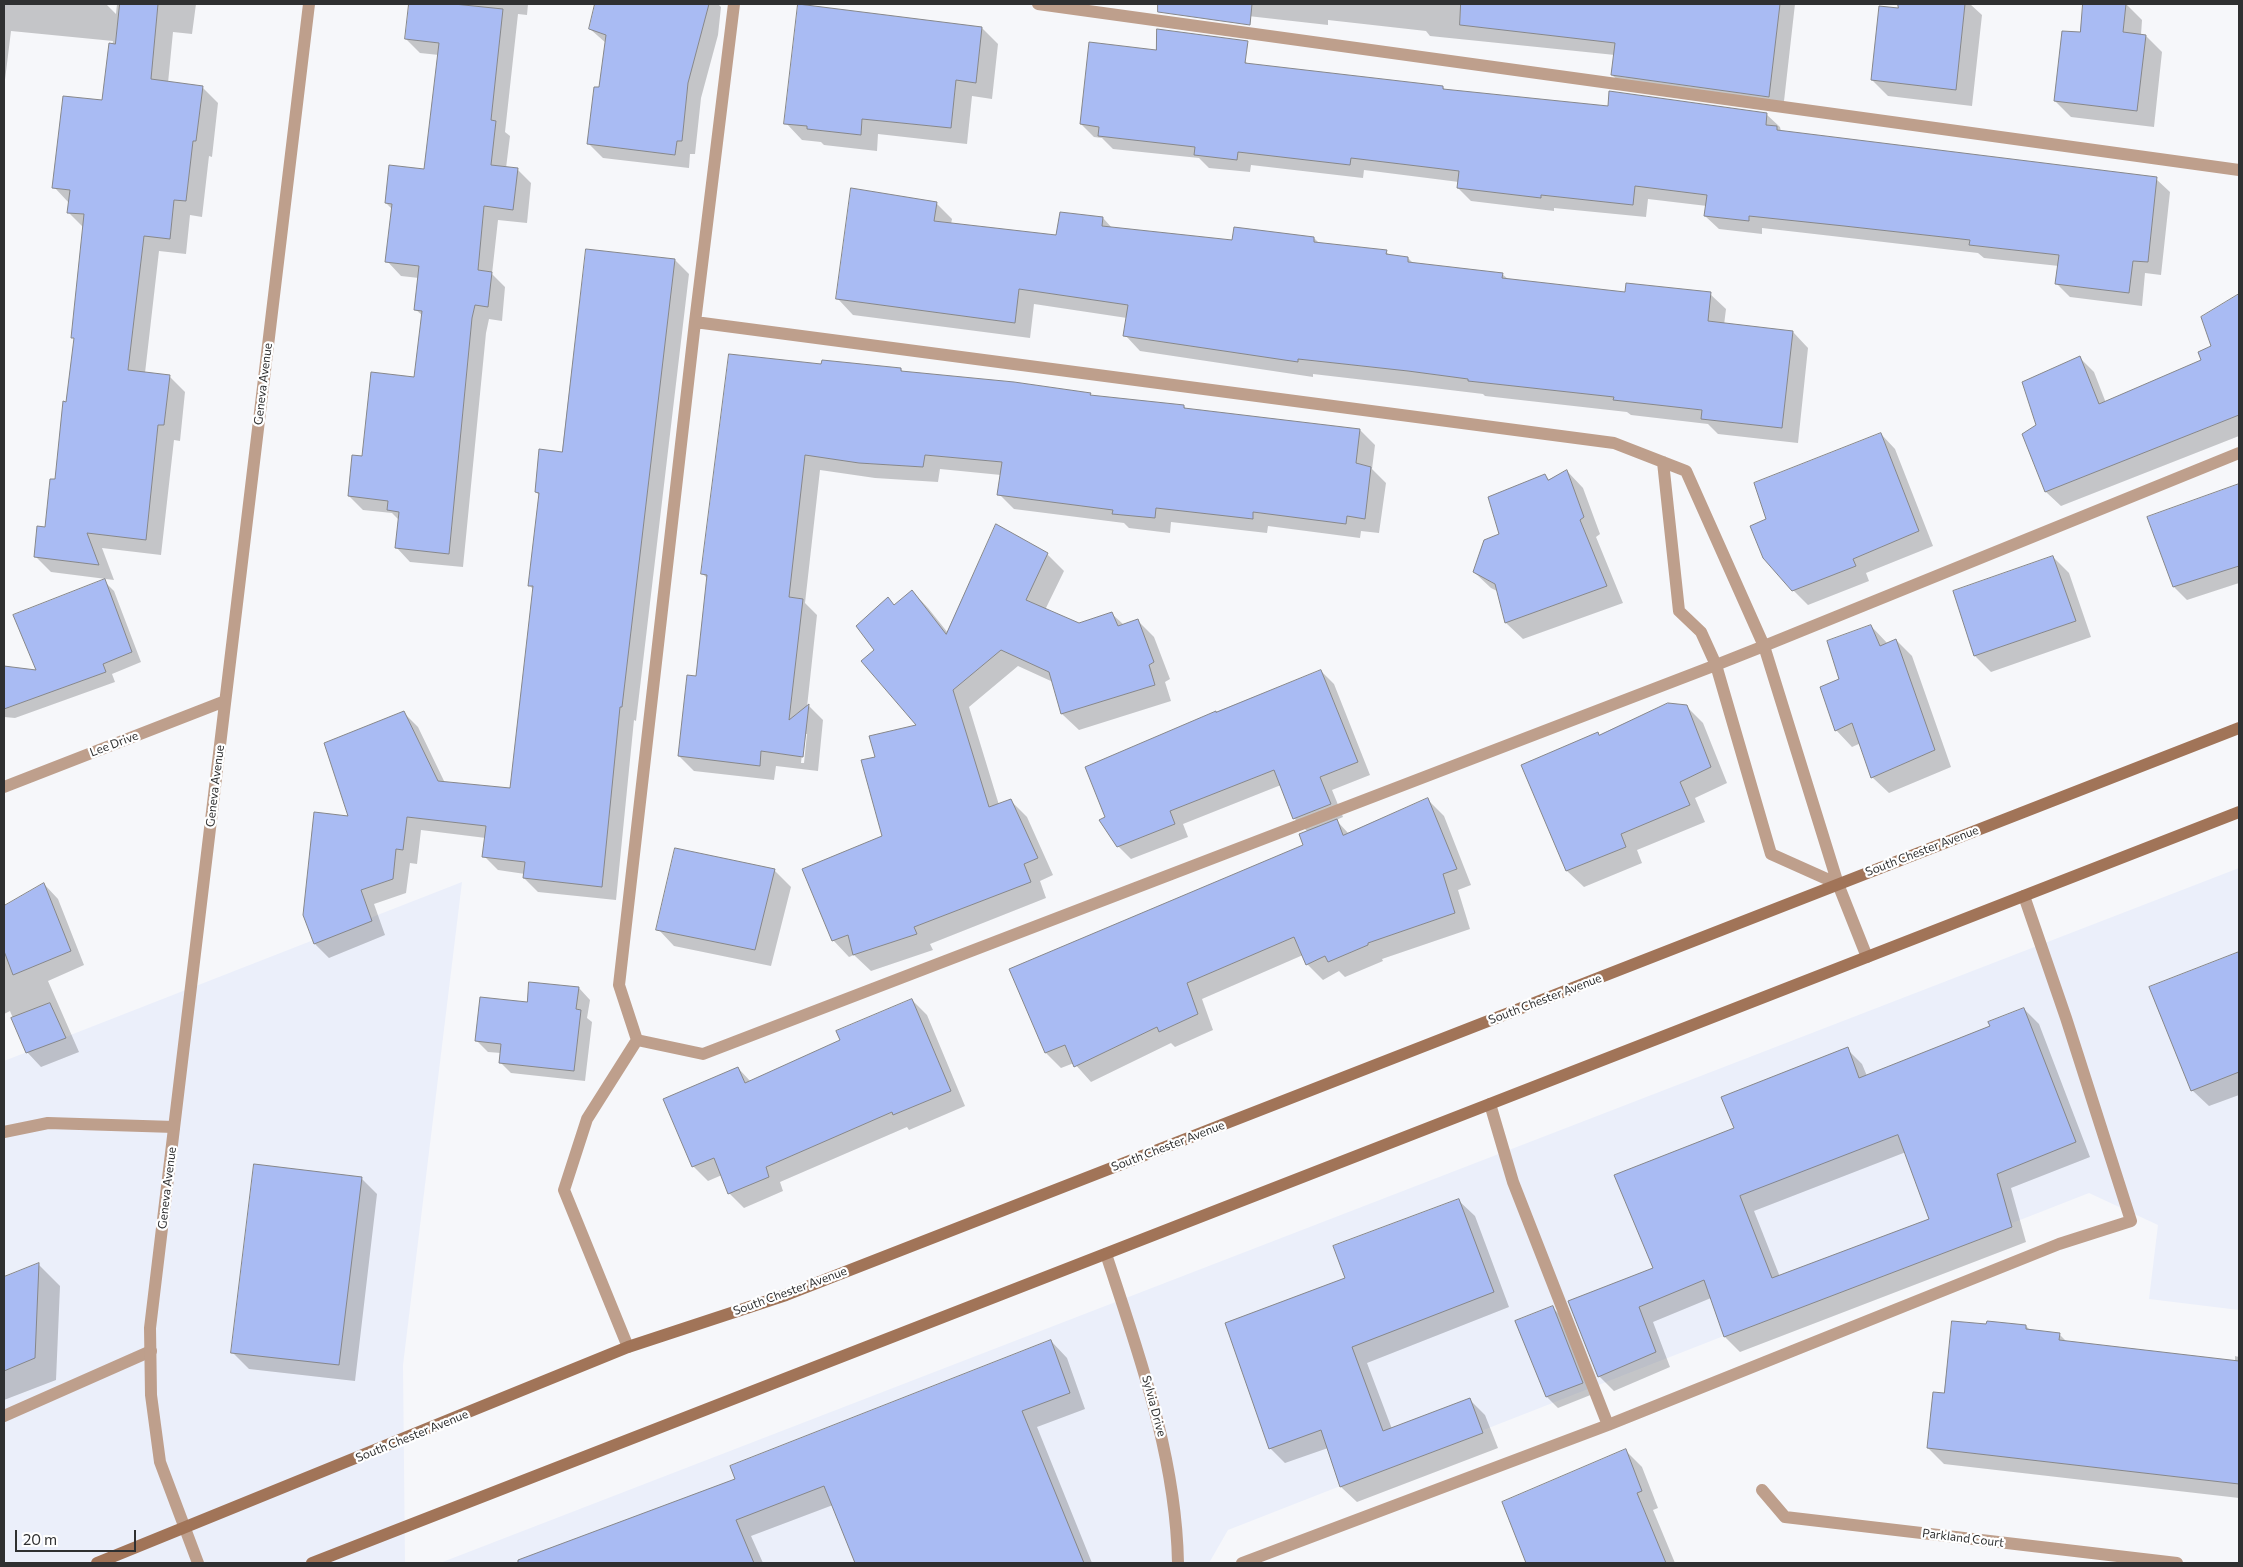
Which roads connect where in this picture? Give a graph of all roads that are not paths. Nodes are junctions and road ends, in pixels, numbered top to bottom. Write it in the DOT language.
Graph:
graph roads {
  1 [pos="309,4"];
  2 [pos="734,4"];
  3 [pos="1038,4"];
  4 [pos="2239,170"];
  5 [pos="694,322"];
  6 [pos="2239,453"];
  7 [pos="1662,462"];
  8 [pos="1764,646"];
  9 [pos="1716,665"];
  10 [pos="225,700"];
  11 [pos="2239,728"];
  12 [pos="4,787"];
  13 [pos="2239,812"];
  14 [pos="1838,884"];
  15 [pos="2024,896"];
  16 [pos="1867,957"];
  17 [pos="637,1040"];
  18 [pos="1490,1104"];
  19 [pos="174,1127"];
  20 [pos="4,1132"];
  21 [pos="1106,1254"];
  22 [pos="628,1347"];
  23 [pos="150,1351"];
  24 [pos="4,1416"];
  25 [pos="1608,1425"];
  26 [pos="1762,1490"];
  27 [pos="185,1529"];
  28 [pos="97,1563"];
  29 [pos="198,1563"];
  30 [pos="312,1563"];
  31 [pos="1178,1563"];
  32 [pos="1242,1563"];
  33 [pos="2177,1563"];
  1 -- 10 [label="street, Geneva Avenue"];
  2 -- 5 [label="street"];
  3 -- 4 [label="street"];
  5 -- 7 [label="street"];
  5 -- 17 [label="street"];
  6 -- 8 [label="street"];
  7 -- 8 [label="street"];
  7 -- 9 [label="street"];
  8 -- 9 [label="street"];
  8 -- 14 [label="street"];
  9 -- 14 [label="street"];
  9 -- 17 [label="street"];
  10 -- 12 [label="street, Lee Drive"];
  10 -- 19 [label="street, Geneva Avenue"];
  11 -- 14 [label="main road, South Chester Avenue"];
  13 -- 15 [label="main road"];
  14 -- 16 [label="street"];
  14 -- 22 [label="main road, South Chester Avenue"];
  15 -- 16 [label="main road"];
  15 -- 25 [label="street"];
  16 -- 18 [label="main road"];
  17 -- 22 [label="street"];
  18 -- 21 [label="main road"];
  18 -- 25 [label="street"];
  19 -- 20 [label="street"];
  19 -- 23 [label="street, Geneva Avenue"];
  21 -- 30 [label="main road"];
  21 -- 31 [label="street, Sylvia Drive"];
  22 -- 27 [label="main road, South Chester Avenue"];
  23 -- 24 [label="street"];
  23 -- 27 [label="street, Geneva Avenue"];
  25 -- 32 [label="street"];
  26 -- 33 [label="street, Parkland Court"];
  27 -- 28 [label="main road, South Chester Avenue"];
  27 -- 29 [label="street, Geneva Avenue"];
}
